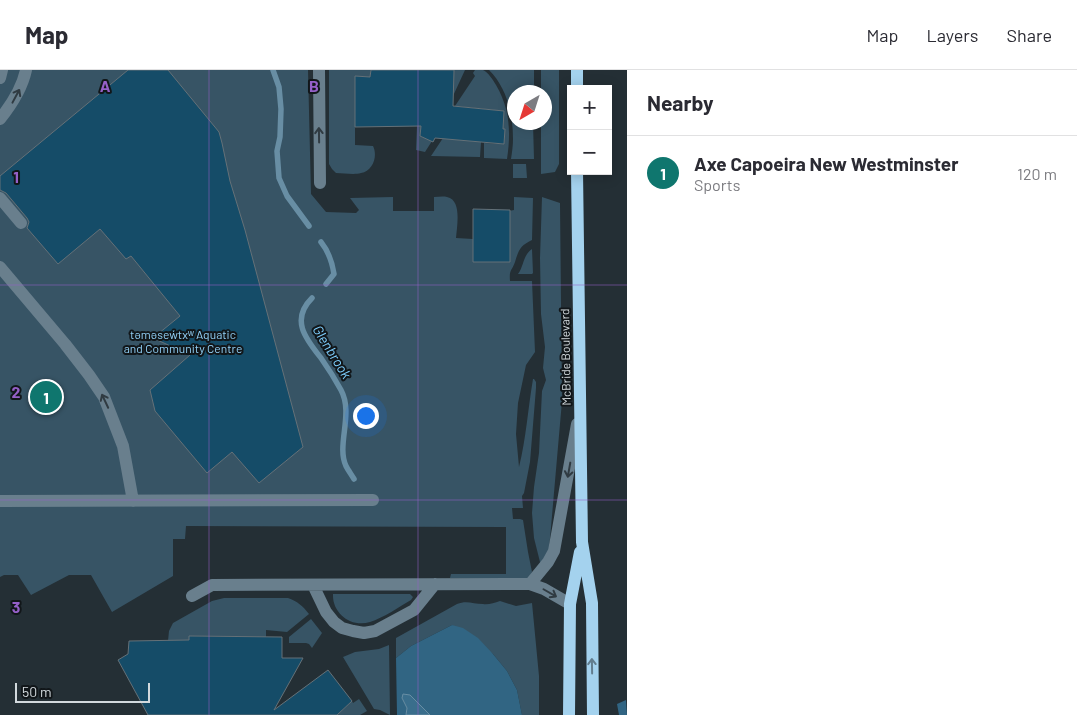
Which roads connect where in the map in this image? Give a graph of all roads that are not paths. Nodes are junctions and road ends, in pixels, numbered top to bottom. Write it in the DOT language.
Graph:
graph roads {
  1 [pos="2,70"];
  2 [pos="26,70"];
  3 [pos="319,70"];
  4 [pos="577,70"];
  5 [pos="0,78"];
  6 [pos="577,85"];
  7 [pos="0,119"];
  8 [pos="577,175"];
  9 [pos="320,184"];
  10 [pos="0,198"];
  11 [pos="21,223"];
  12 [pos="0,267"];
  13 [pos="581,405"];
  14 [pos="373,500"];
  15 [pos="0,501"];
  16 [pos="133,501"];
  17 [pos="582,542"];
  18 [pos="435,584"];
  19 [pos="530,584"];
  20 [pos="313,585"];
  21 [pos="192,596"];
  22 [pos="570,604"];
  23 [pos="569,715"];
  24 [pos="593,715"];
  1 -- 5 [label="lane"];
  7 -- 2 [label="lane, one-way"];
  9 -- 3 [label="lane, one-way"];
  4 -- 6 [label="main road"];
  8 -- 13 [label="main road, McBride Boulevard"];
  10 -- 11 [label="lane"];
  16 -- 12 [label="lane, one-way"];
  13 -- 17 [label="main road, McBride Boulevard"];
  13 -- 19 [label="lane, one-way"];
  14 -- 16 [label="lane"];
  15 -- 16 [label="lane"];
  17 -- 22 [label="main road, McBride Boulevard"];
  24 -- 17 [label="main road, McBride Boulevard, one-way"];
  18 -- 19 [label="lane"];
  18 -- 20 [label="lane"];
  18 -- 20 [label="lane"];
  19 -- 22 [label="lane, one-way"];
  20 -- 21 [label="lane"];
  22 -- 23 [label="main road, McBride Boulevard"];
}
